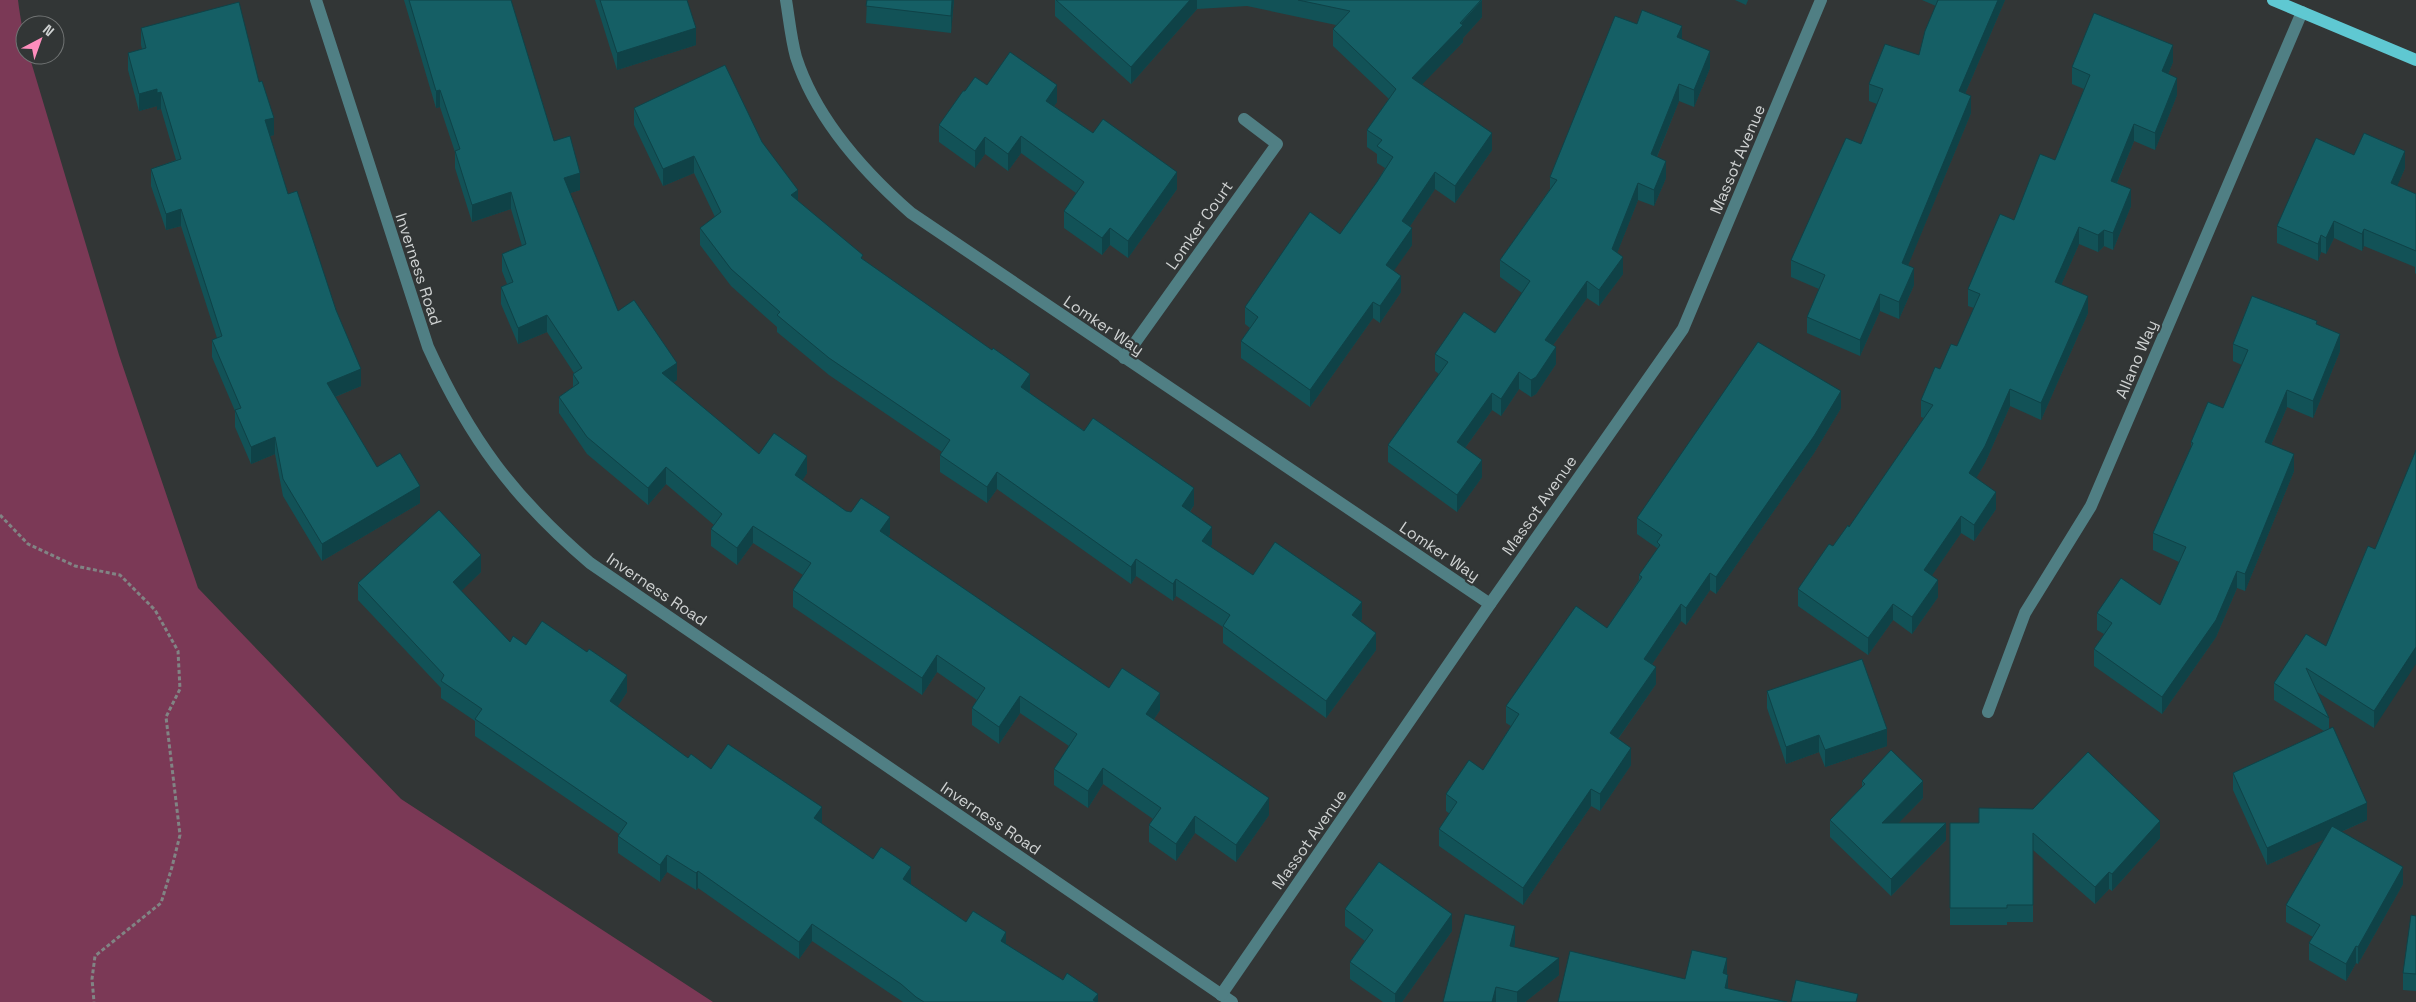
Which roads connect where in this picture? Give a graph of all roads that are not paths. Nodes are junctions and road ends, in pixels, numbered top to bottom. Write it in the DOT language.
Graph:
graph roads {
  1 [pos="316,0"];
  2 [pos="786,0"];
  3 [pos="1821,0"];
  4 [pos="2273,0"];
  5 [pos="2302,12"];
  6 [pos="2416,60"];
  7 [pos="1244,120"];
  8 [pos="1124,358"];
  9 [pos="1490,604"];
  10 [pos="1988,712"];
  11 [pos="1226,999"];
  1 -- 11 [label="street, Inverness Road"];
  2 -- 8 [label="street, Lomker Way"];
  3 -- 9 [label="street, Massot Avenue"];
  4 -- 5 [label="main road"];
  5 -- 6 [label="main road"];
  5 -- 10 [label="street, Allano Way"];
  7 -- 8 [label="street, Lomker Court"];
  8 -- 9 [label="street, Lomker Way"];
  9 -- 11 [label="street, Massot Avenue"];
}
